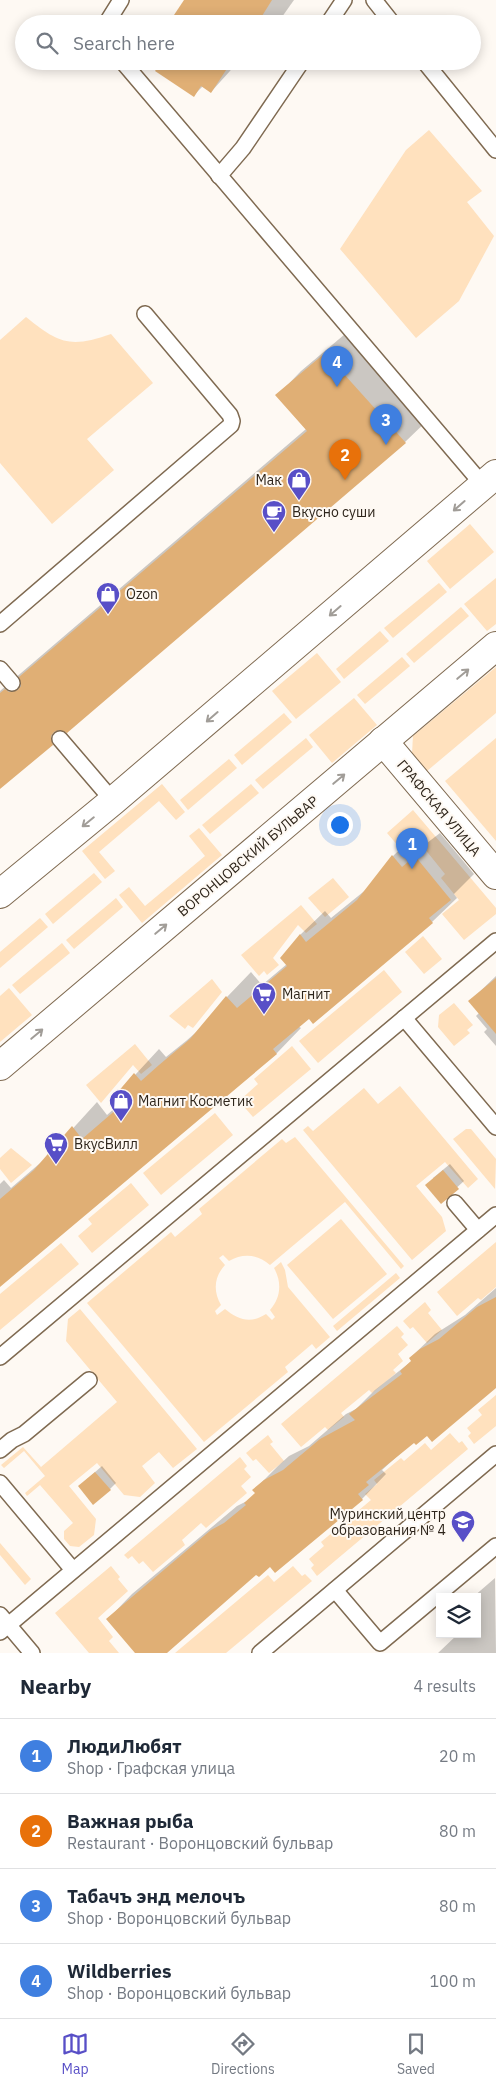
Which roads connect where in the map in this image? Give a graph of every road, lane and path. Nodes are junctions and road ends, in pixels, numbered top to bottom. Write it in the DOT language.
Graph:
graph roads {
  1 [pos="121,0"];
  2 [pos="344,0"];
  3 [pos="374,0"];
  4 [pos="112,15"];
  5 [pos="334,15"];
  6 [pos="386,15"];
  7 [pos="130,70"];
  8 [pos="296,70"];
  9 [pos="431,70"];
  10 [pos="496,150"];
  11 [pos="219,176"];
  12 [pos="145,314"];
  13 [pos="490,479"];
  14 [pos="0,624"];
  15 [pos="496,646"];
  16 [pos="0,669"];
  17 [pos="12,683"];
  18 [pos="60,739"];
  19 [pos="383,742"];
  20 [pos="113,801"];
  21 [pos="496,875"];
  22 [pos="0,894"];
  23 [pos="496,941"];
  24 [pos="404,1018"];
  25 [pos="0,1066"];
  26 [pos="496,1127"];
  27 [pos="455,1203"];
  28 [pos="496,1215"];
  29 [pos="478,1230"];
  30 [pos="0,1357"];
  31 [pos="89,1380"];
  32 [pos="0,1450"];
  33 [pos="496,1454"];
  34 [pos="0,1483"];
  35 [pos="496,1546"];
  36 [pos="73,1570"];
  37 [pos="335,1590"];
  38 [pos="3,1624"];
  39 [pos="384,1648"];
  40 [pos="32,1653"];
  41 [pos="260,1653"];
  1 -- 4 [label="lane"];
  2 -- 5 [label="lane"];
  3 -- 6 [label="lane"];
  7 -- 11 [label="lane"];
  8 -- 11 [label="lane"];
  9 -- 10 [label="lane"];
  11 -- 13 [label="lane"];
  12 -- 14 [label="lane"];
  13 -- 20 [label="street, one-way"];
  19 -- 15 [label="street, ВОРОНЦОВСКИЙ БУЛЬВАР, one-way"];
  16 -- 17 [label="lane"];
  18 -- 20 [label="lane"];
  19 -- 21 [label="street, ГРАФСКАЯ УЛИЦА"];
  25 -- 19 [label="street, ВОРОНЦОВСКИЙ БУЛЬВАР, one-way"];
  20 -- 22 [label="street, one-way"];
  23 -- 24 [label="lane"];
  24 -- 26 [label="lane"];
  24 -- 30 [label="lane"];
  27 -- 29 [label="lane"];
  28 -- 29 [label="lane"];
  29 -- 36 [label="lane"];
  31 -- 32 [label="lane"];
  33 -- 37 [label="lane"];
  34 -- 36 [label="lane"];
  35 -- 39 [label="lane"];
  36 -- 38 [label="lane"];
  37 -- 39 [label="lane"];
  37 -- 41 [label="lane"];
  38 -- 40 [label="lane"];
}
